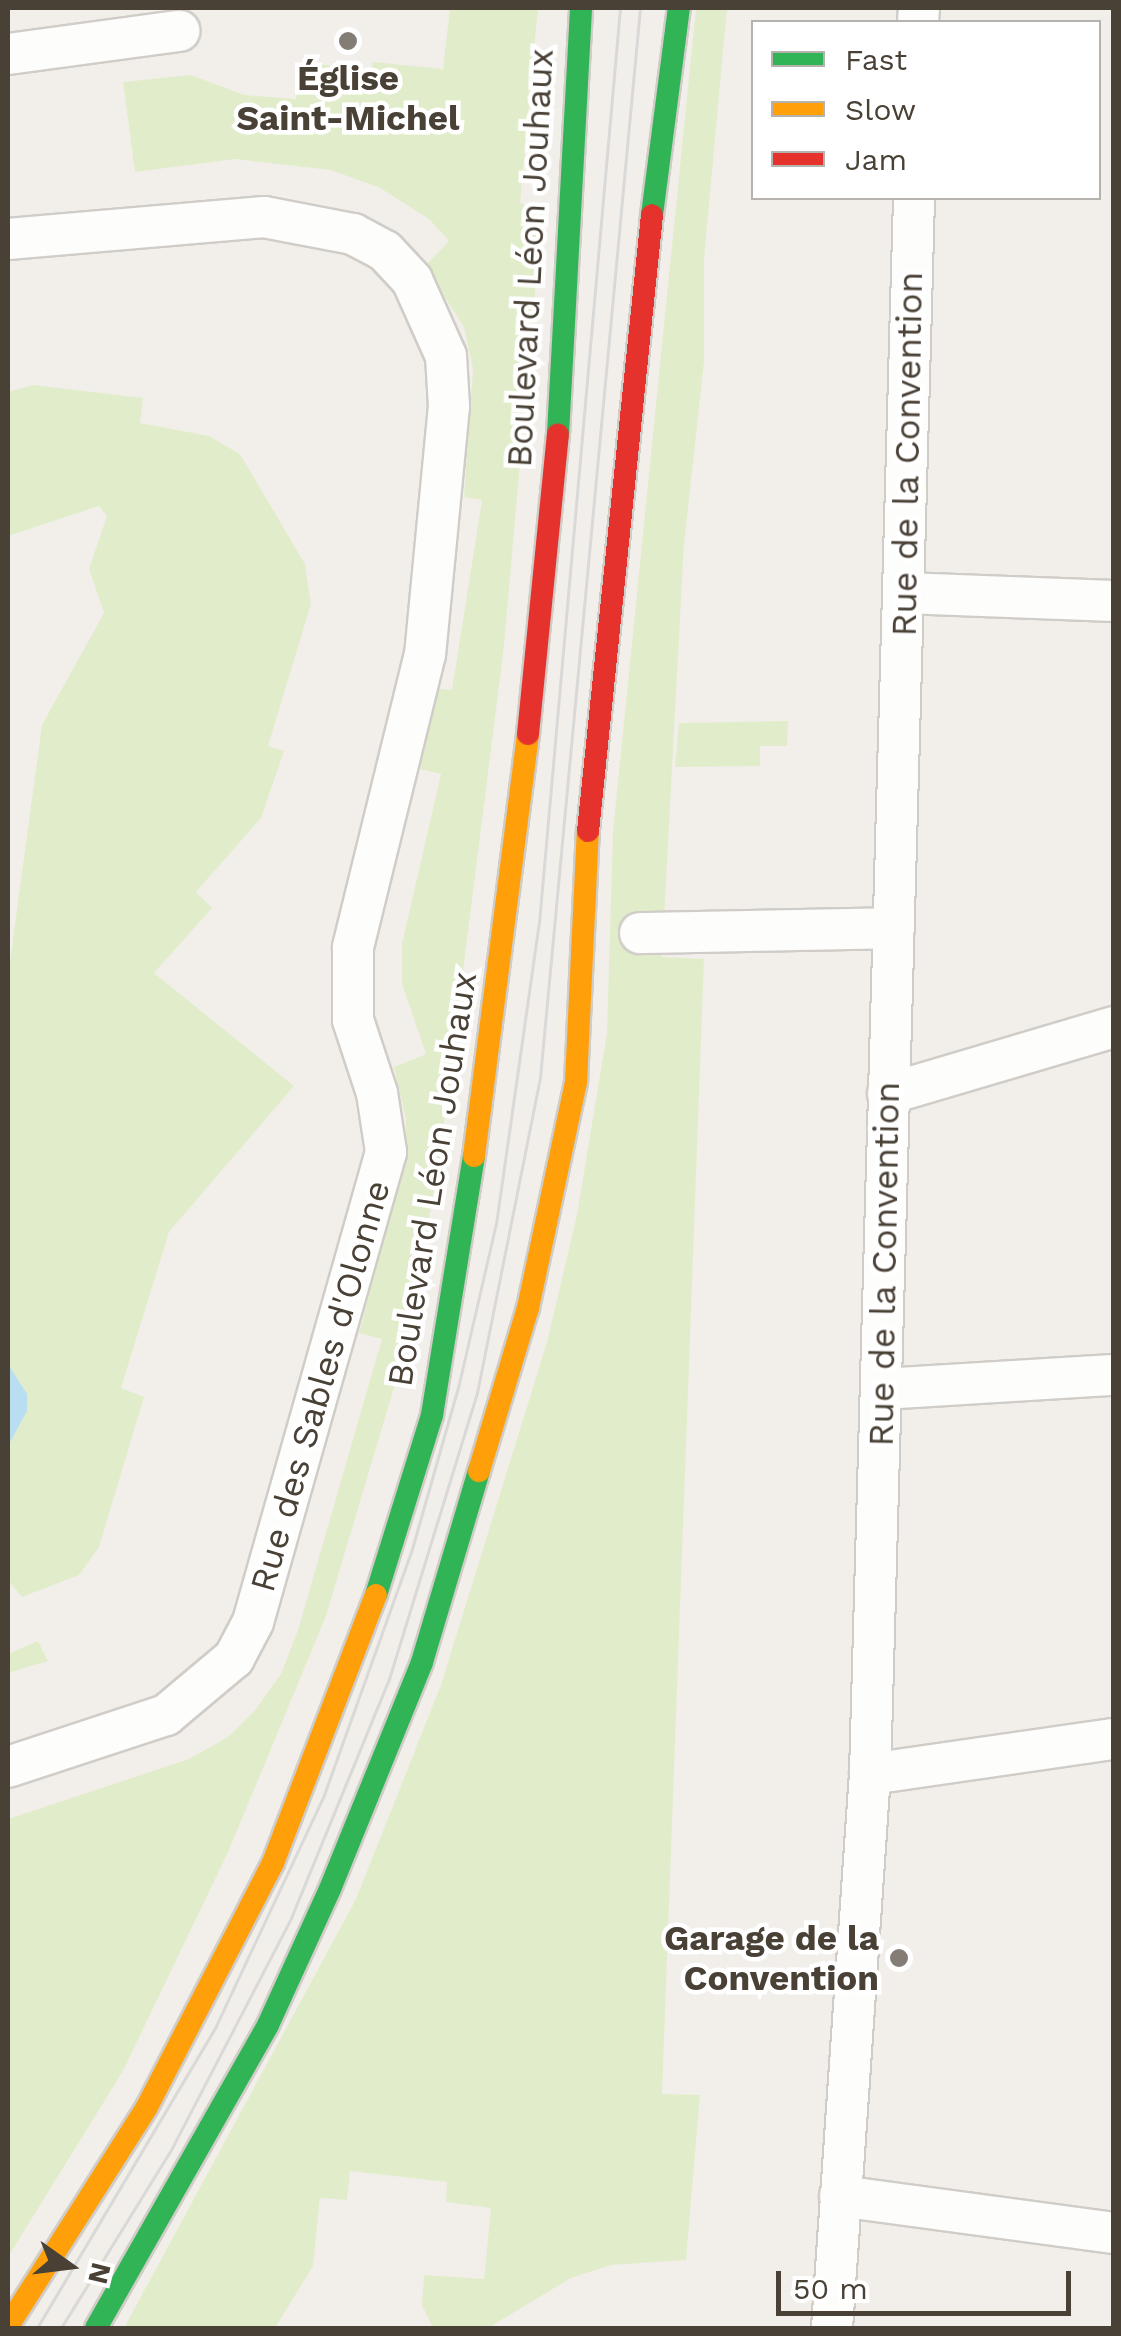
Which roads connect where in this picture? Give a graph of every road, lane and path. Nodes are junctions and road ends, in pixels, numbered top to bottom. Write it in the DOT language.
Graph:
graph roads {
  1 [pos="580,8"];
  2 [pos="679,8"];
  3 [pos="180,31"];
  4 [pos="8,54"];
  5 [pos="914,200"];
  6 [pos="8,239"];
  7 [pos="904,592"];
  8 [pos="1114,600"];
  9 [pos="894,928"];
  10 [pos="640,932"];
  11 [pos="1114,1027"];
  12 [pos="888,1094"];
  13 [pos="1114,1375"];
  14 [pos="882,1389"];
  15 [pos="1114,1738"];
  16 [pos="8,1767"];
  17 [pos="870,1774"];
  18 [pos="840,2196"];
  19 [pos="1114,2233"];
  20 [pos="8,2326"];
  21 [pos="96,2328"];
  22 [pos="832,2328"];
  1 -- 20 [label="main road, Boulevard Léon Jouhaux"];
  2 -- 21 [label="main road"];
  3 -- 4 [label="street"];
  5 -- 7 [label="street, Rue de la Convention"];
  6 -- 16 [label="street, Rue des Sables d'Olonne"];
  7 -- 8 [label="street"];
  7 -- 9 [label="street, Rue de la Convention"];
  9 -- 10 [label="street"];
  9 -- 12 [label="street, Rue de la Convention"];
  11 -- 12 [label="street"];
  12 -- 14 [label="street, Rue de la Convention"];
  13 -- 14 [label="street"];
  14 -- 17 [label="street, Rue de la Convention"];
  15 -- 17 [label="street"];
  17 -- 18 [label="street, Rue de la Convention"];
  18 -- 19 [label="street"];
  18 -- 22 [label="street, Rue de la Convention"];
}
